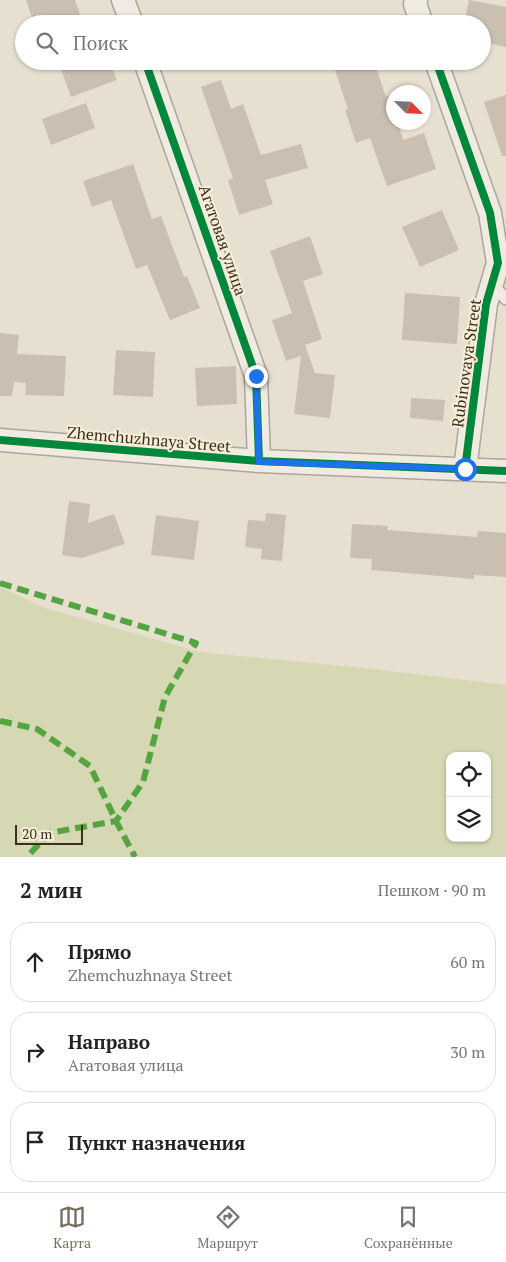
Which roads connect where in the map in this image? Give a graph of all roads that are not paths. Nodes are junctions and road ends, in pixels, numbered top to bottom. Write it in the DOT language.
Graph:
graph roads {
  1 [pos="123,0"];
  2 [pos="416,0"];
  3 [pos="129,15"];
  4 [pos="419,15"];
  5 [pos="148,70"];
  6 [pos="439,70"];
  7 [pos="499,292"];
  8 [pos="0,440"];
  9 [pos="259,462"];
  10 [pos="465,469"];
  11 [pos="506,471"];
  1 -- 3 [label="street"];
  2 -- 4 [label="street"];
  5 -- 9 [label="street, Агатовая улица"];
  6 -- 7 [label="street, Rubinovaya Street"];
  7 -- 10 [label="street, Rubinovaya Street"];
  8 -- 9 [label="street, Zhemchuzhnaya Street"];
  9 -- 10 [label="street, Zhemchuzhnaya Street"];
  10 -- 11 [label="street, Zhemchuzhnaya Street"];
}
